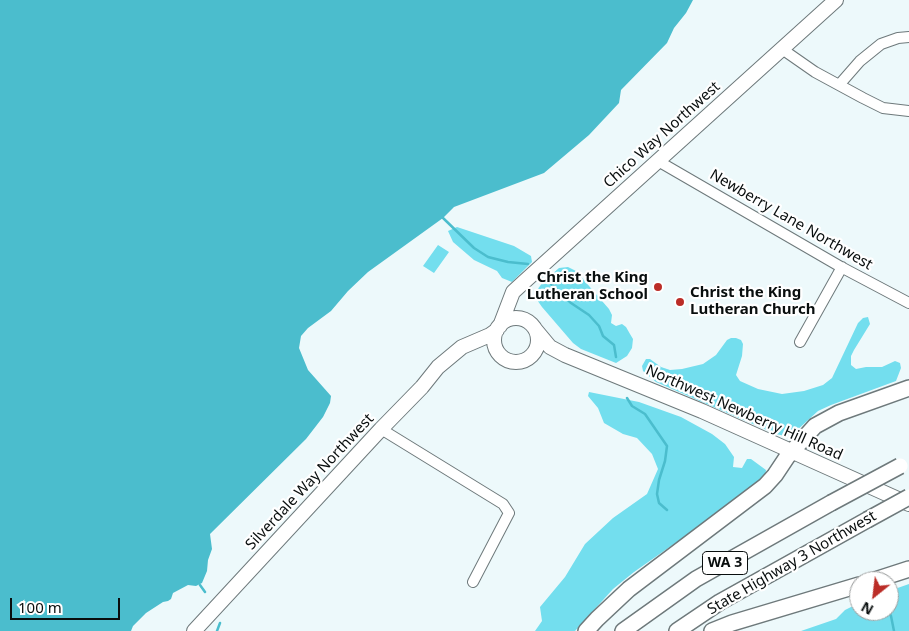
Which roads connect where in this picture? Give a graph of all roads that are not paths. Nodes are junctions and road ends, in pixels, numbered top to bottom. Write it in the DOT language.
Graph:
graph roads {
  1 [pos="836,0"];
  2 [pos="909,37"];
  3 [pos="782,49"];
  4 [pos="839,84"];
  5 [pos="909,111"];
  6 [pos="658,161"];
  7 [pos="842,267"];
  8 [pos="512,296"];
  9 [pos="909,303"];
  10 [pos="530,325"];
  11 [pos="498,328"];
  12 [pos="800,342"];
  13 [pos="565,355"];
  14 [pos="451,356"];
  15 [pos="501,356"];
  16 [pos="527,359"];
  17 [pos="909,388"];
  18 [pos="381,429"];
  19 [pos="792,452"];
  20 [pos="904,464"];
  21 [pos="909,497"];
  22 [pos="909,504"];
  23 [pos="473,582"];
  24 [pos="849,588"];
  25 [pos="194,631"];
  26 [pos="586,631"];
  27 [pos="623,631"];
  28 [pos="677,631"];
  29 [pos="712,631"];
  1 -- 3 [label="main road, Chico Way Northwest"];
  2 -- 4 [label="street"];
  3 -- 4 [label="street"];
  3 -- 6 [label="main road, Chico Way Northwest"];
  4 -- 5 [label="street"];
  6 -- 7 [label="street, Newberry Lane Northwest"];
  6 -- 8 [label="main road, Chico Way Northwest"];
  7 -- 9 [label="street, Newberry Lane Northwest"];
  7 -- 12 [label="street"];
  8 -- 10 [label="main road"];
  8 -- 11 [label="main road, Chico Way Northwest"];
  10 -- 11 [label="main road"];
  10 -- 13 [label="main road, Northwest Newberry Hill Road"];
  10 -- 16 [label="main road"];
  11 -- 14 [label="main road, Silverdale Way Northwest"];
  11 -- 15 [label="main road"];
  13 -- 16 [label="main road, Northwest Newberry Hill Road"];
  13 -- 19 [label="main road, Northwest Newberry Hill Road"];
  14 -- 15 [label="main road, Silverdale Way Northwest"];
  14 -- 18 [label="main road, Silverdale Way Northwest"];
  15 -- 16 [label="main road"];
  17 -- 19 [label="highway"];
  18 -- 23 [label="street"];
  18 -- 25 [label="main road, Silverdale Way Northwest"];
  19 -- 22 [label="main road, Northwest Newberry Hill Road"];
  19 -- 26 [label="highway"];
  20 -- 27 [label="highway, State Highway 3 Northwest / WA 3, bridge"];
  21 -- 28 [label="highway, State Highway 3 Northwest / WA 3, bridge"];
  24 -- 29 [label="highway"];
}
